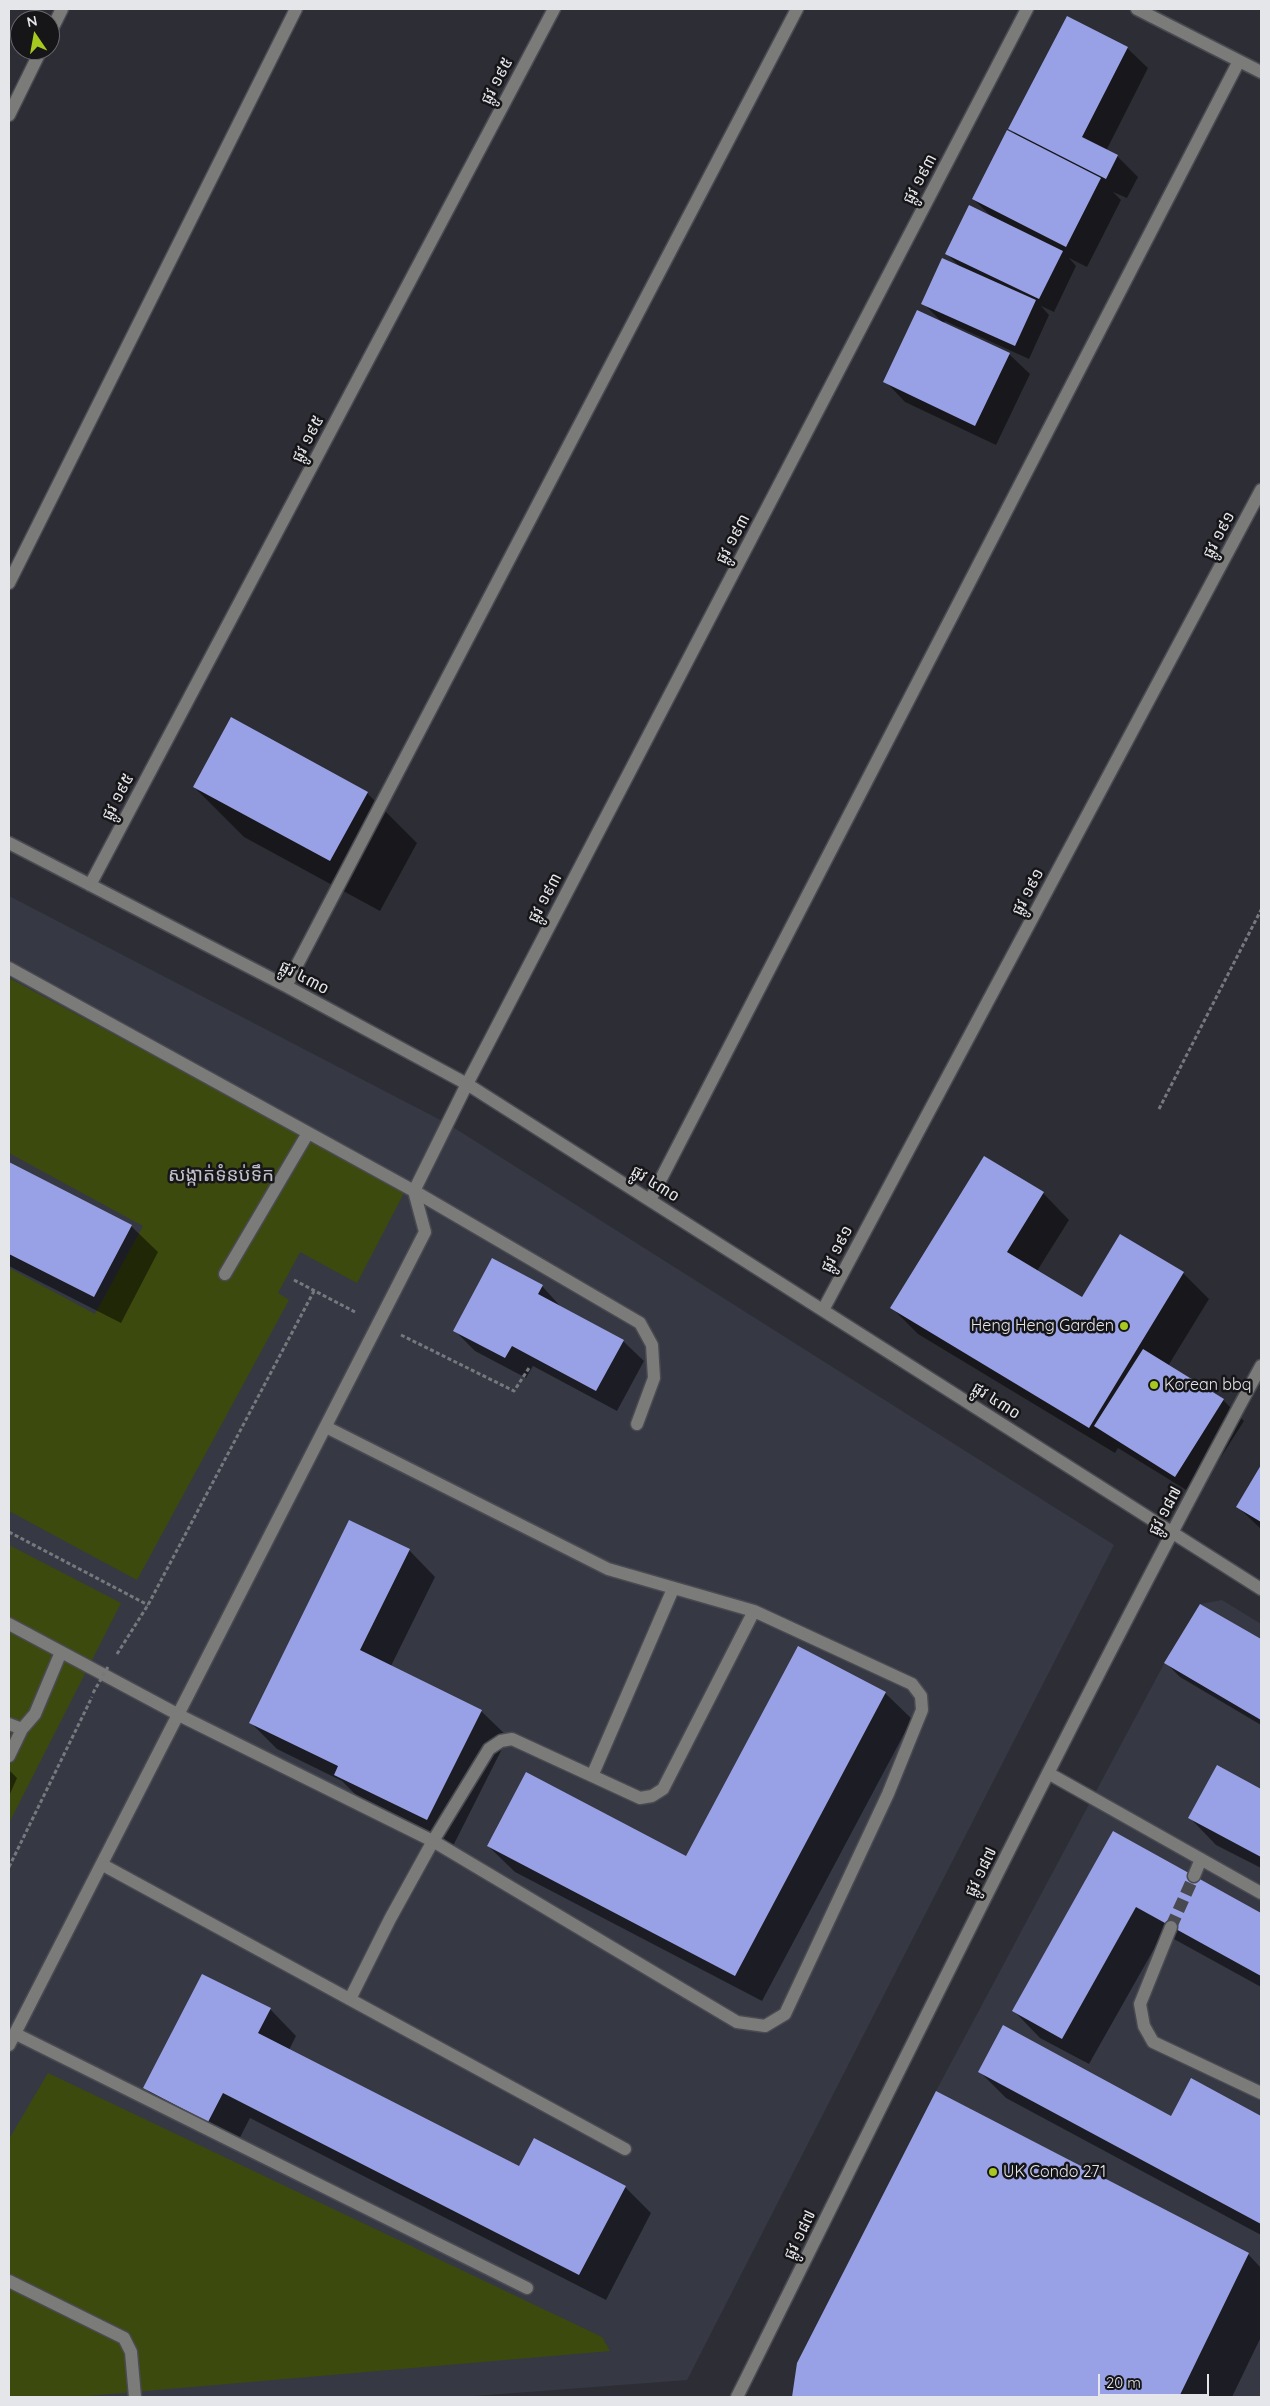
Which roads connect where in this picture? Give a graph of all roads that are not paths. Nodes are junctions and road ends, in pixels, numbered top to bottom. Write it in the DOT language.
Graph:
graph roads {
  1 [pos="296,9"];
  2 [pos="554,9"];
  3 [pos="797,9"];
  4 [pos="1027,9"];
  5 [pos="1138,9"];
  6 [pos="37,60"];
  7 [pos="1239,61"];
  8 [pos="1261,72"];
  9 [pos="9,115"];
  10 [pos="1261,490"];
  11 [pos="9,583"];
  12 [pos="9,843"];
  13 [pos="90,885"];
  14 [pos="9,968"];
  15 [pos="286,986"];
  16 [pos="467,1084"];
  17 [pos="308,1132"];
  18 [pos="414,1191"];
  19 [pos="650,1200"];
  20 [pos="226,1274"];
  21 [pos="823,1310"];
  22 [pos="1261,1366"];
  23 [pos="637,1424"];
  24 [pos="326,1427"];
  25 [pos="1172,1532"];
  26 [pos="673,1589"];
  27 [pos="1261,1589"];
  28 [pos="754,1611"];
  29 [pos="9,1624"];
  30 [pos="61,1652"];
  31 [pos="179,1715"];
  32 [pos="9,1724"];
  33 [pos="22,1729"];
  34 [pos="9,1756"];
  35 [pos="1048,1772"];
  36 [pos="592,1776"];
  37 [pos="433,1841"];
  38 [pos="1202,1859"];
  39 [pos="103,1865"];
  40 [pos="1194,1876"];
  41 [pos="1261,1893"];
  42 [pos="1171,1927"];
  43 [pos="350,1999"];
  44 [pos="12,2040"];
  45 [pos="1261,2093"];
  46 [pos="624,2149"];
  47 [pos="9,2281"];
  48 [pos="527,2288"];
  49 [pos="135,2397"];
  50 [pos="737,2397"];
  1 -- 11 [label="street"];
  2 -- 13 [label="street, ផ្លូវ ១៩៥"];
  3 -- 15 [label="street"];
  4 -- 16 [label="street, ផ្លូវ ១៩៣"];
  5 -- 7 [label="street"];
  6 -- 9 [label="street"];
  7 -- 8 [label="street"];
  7 -- 19 [label="street"];
  10 -- 21 [label="street, ផ្លូវ ១៩១"];
  12 -- 13 [label="street, ផ្លូវ ៤៣០"];
  13 -- 15 [label="street, ផ្លូវ ៤៣០"];
  14 -- 17 [label="street"];
  15 -- 16 [label="street, ផ្លូវ ៤៣០"];
  16 -- 18 [label="street, ផ្លូវ ១៩៣"];
  16 -- 19 [label="street, ផ្លូវ ៤៣០"];
  17 -- 18 [label="street"];
  17 -- 20 [label="street"];
  18 -- 23 [label="street"];
  18 -- 24 [label="street"];
  19 -- 21 [label="street, ផ្លូវ ៤៣០"];
  21 -- 25 [label="street, ផ្លូវ ៤៣០"];
  22 -- 25 [label="street, ផ្លូវ ១៨៧"];
  24 -- 26 [label="street"];
  24 -- 31 [label="street"];
  25 -- 27 [label="street, ផ្លូវ ៤៣០"];
  25 -- 35 [label="street, ផ្លូវ ១៨៧"];
  26 -- 28 [label="street"];
  26 -- 36 [label="street"];
  28 -- 36 [label="street"];
  28 -- 37 [label="street"];
  29 -- 30 [label="street"];
  30 -- 31 [label="street"];
  30 -- 33 [label="street"];
  31 -- 37 [label="street"];
  31 -- 39 [label="street"];
  32 -- 33 [label="street"];
  33 -- 34 [label="street"];
  35 -- 38 [label="street"];
  35 -- 50 [label="street, ផ្លូវ ១៨៧"];
  36 -- 37 [label="street"];
  37 -- 43 [label="street"];
  38 -- 40 [label="street"];
  38 -- 41 [label="street"];
  39 -- 43 [label="street"];
  39 -- 44 [label="street"];
  42 -- 45 [label="street"];
  43 -- 46 [label="street"];
  44 -- 48 [label="street"];
  47 -- 49 [label="street"];
}
